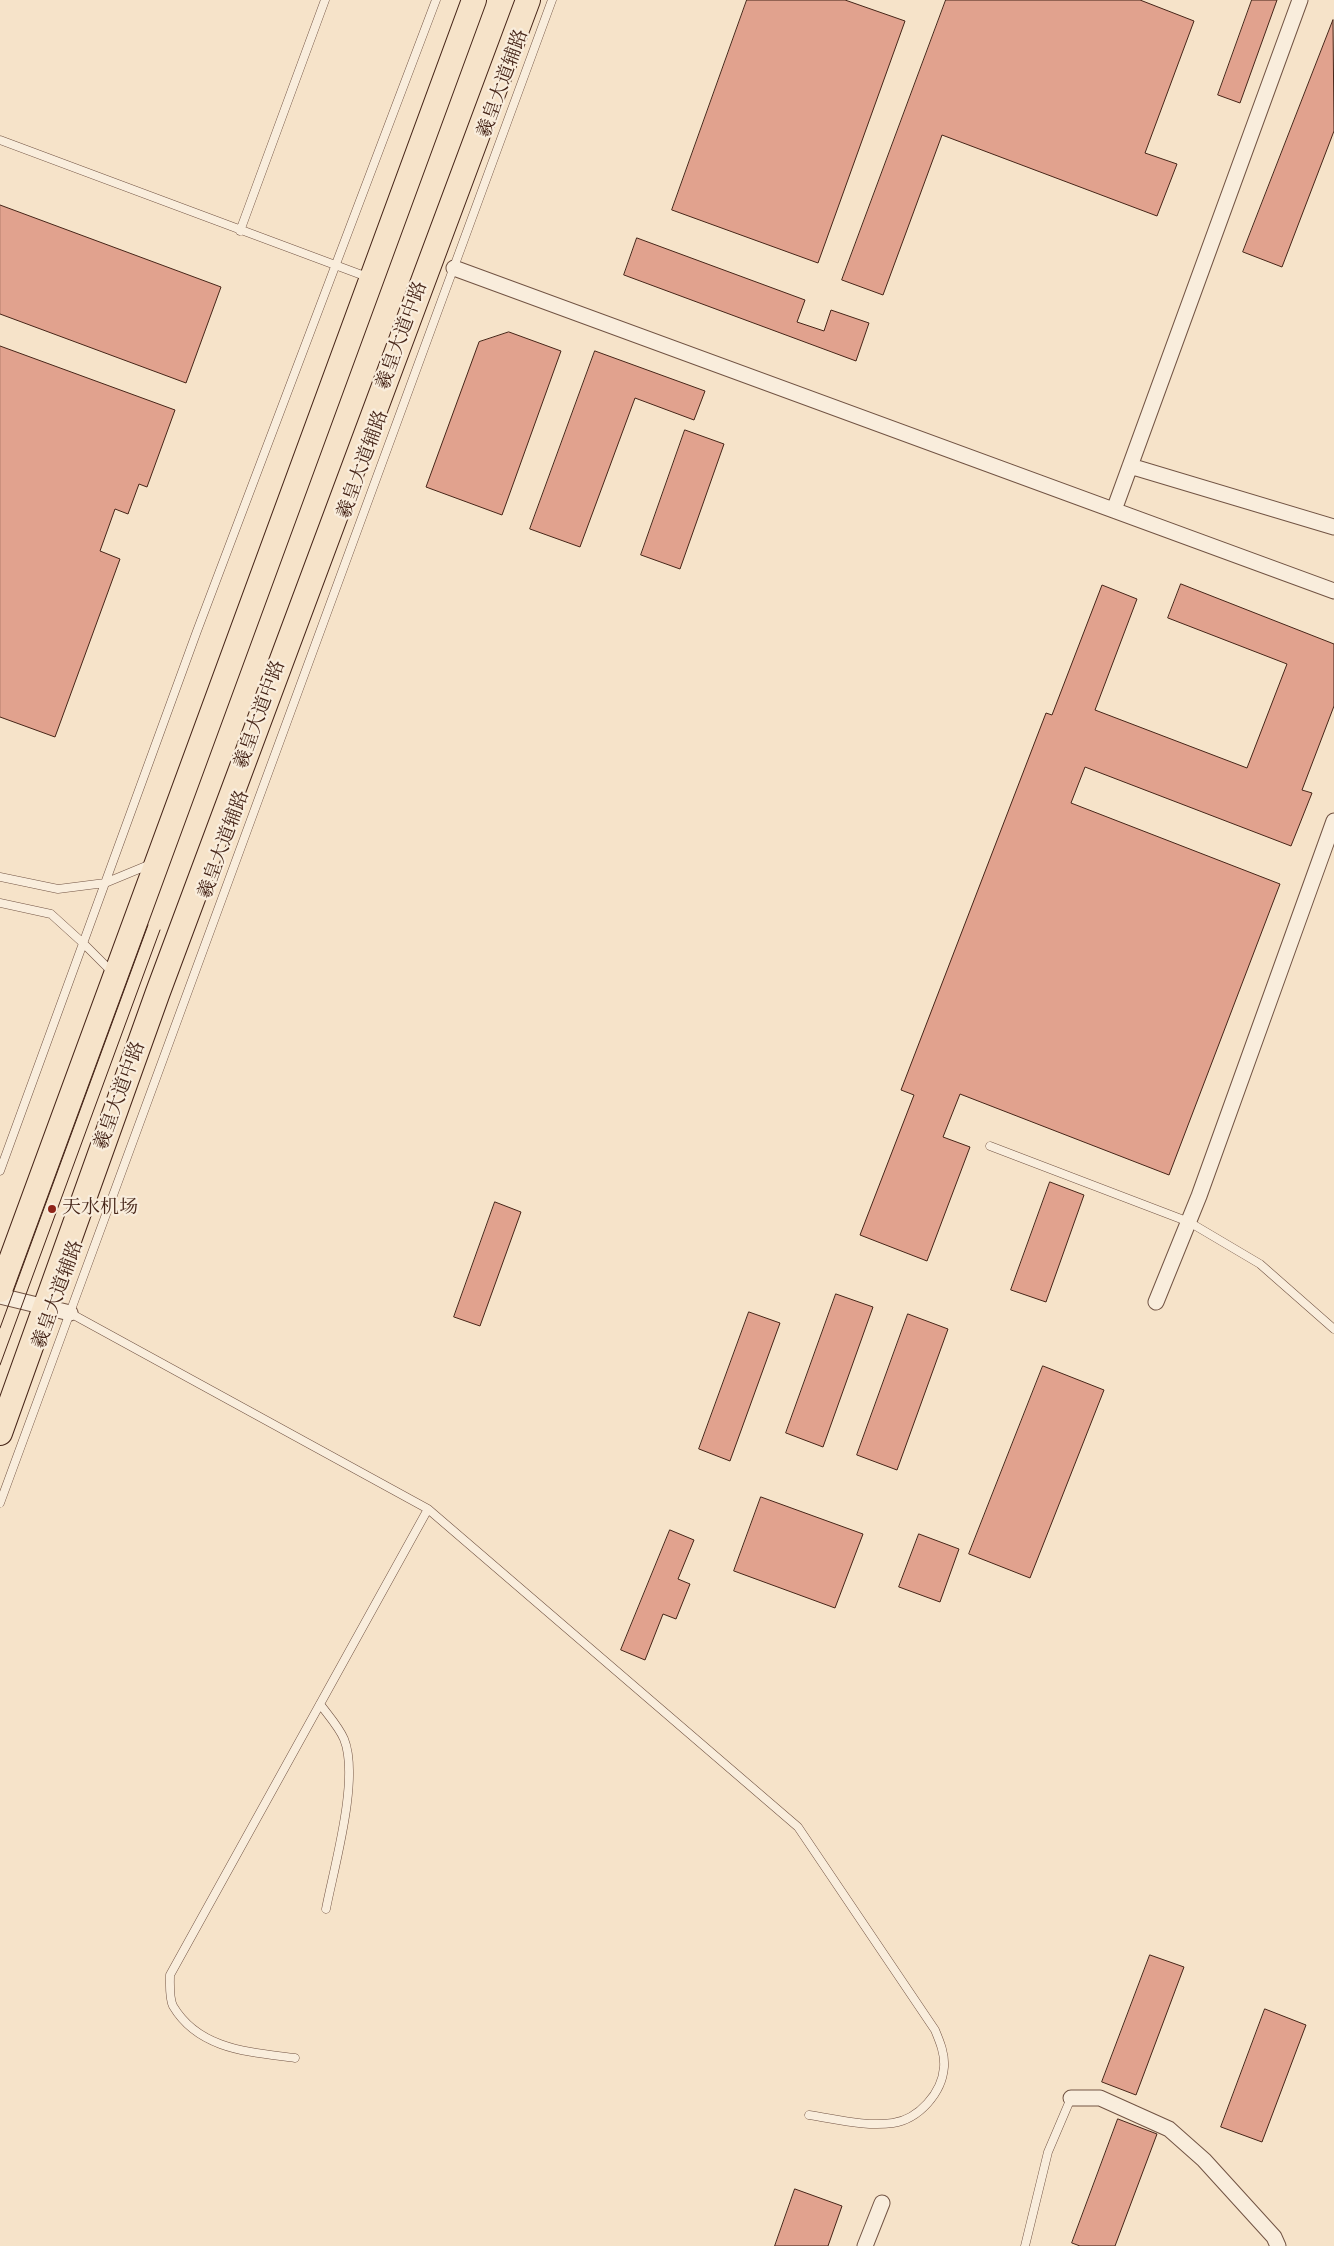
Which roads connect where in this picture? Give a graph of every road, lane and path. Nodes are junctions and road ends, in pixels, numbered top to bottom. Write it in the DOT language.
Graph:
graph roads {
  1 [pos="324,0"];
  2 [pos="436,0"];
  3 [pos="474,0"];
  4 [pos="528,0"];
  5 [pos="552,0"];
  6 [pos="1300,0"];
  7 [pos="0,140"];
  8 [pos="240,230"];
  9 [pos="335,266"];
  10 [pos="454,268"];
  11 [pos="371,279"];
  12 [pos="1130,466"];
  13 [pos="1114,510"];
  14 [pos="1334,527"];
  15 [pos="1334,591"];
  16 [pos="1334,821"];
  17 [pos="157,862"];
  18 [pos="0,877"];
  19 [pos="106,883"];
  20 [pos="0,903"];
  21 [pos="83,942"];
  22 [pos="115,976"];
  23 [pos="990,1146"];
  24 [pos="0,1171"];
  25 [pos="1189,1222"];
  26 [pos="0,1290"];
  27 [pos="0,1296"];
  28 [pos="1156,1302"];
  29 [pos="47,1306"];
  30 [pos="70,1313"];
  31 [pos="1334,1329"];
  32 [pos="0,1433"];
  33 [pos="0,1504"];
  34 [pos="428,1510"];
  35 [pos="320,1704"];
  36 [pos="326,1909"];
  37 [pos="295,2058"];
  38 [pos="1071,2098"];
  39 [pos="810,2115"];
  40 [pos="882,2203"];
  41 [pos="865,2246"];
  42 [pos="1025,2246"];
  43 [pos="1278,2246"];
  1 -- 8 [label="lane"];
  2 -- 9 [label="lane"];
  3 -- 11 [label="main road"];
  4 -- 29 [label="main road, 羲皇大道中路"];
  5 -- 10 [label="lane, 羲皇大道辅路"];
  6 -- 12 [label="street"];
  7 -- 8 [label="lane"];
  8 -- 9 [label="lane"];
  9 -- 11 [label="lane"];
  9 -- 19 [label="lane"];
  10 -- 13 [label="street"];
  10 -- 30 [label="lane, 羲皇大道辅路"];
  11 -- 17 [label="main road"];
  12 -- 13 [label="street"];
  12 -- 14 [label="street"];
  13 -- 15 [label="street"];
  16 -- 25 [label="street"];
  17 -- 19 [label="lane"];
  17 -- 22 [label="main road"];
  18 -- 19 [label="lane"];
  19 -- 21 [label="lane"];
  20 -- 21 [label="lane"];
  21 -- 22 [label="lane"];
  21 -- 24 [label="lane"];
  22 -- 26 [label="main road"];
  23 -- 25 [label="lane"];
  25 -- 28 [label="street"];
  25 -- 31 [label="lane"];
  27 -- 29 [label="street"];
  29 -- 30 [label="street"];
  29 -- 32 [label="main road, 羲皇大道中路"];
  30 -- 33 [label="lane, 羲皇大道辅路"];
  30 -- 34 [label="lane"];
  34 -- 35 [label="lane"];
  34 -- 39 [label="lane"];
  35 -- 36 [label="lane"];
  35 -- 37 [label="lane"];
  38 -- 42 [label="lane"];
  38 -- 43 [label="street"];
  40 -- 41 [label="street"];
}
